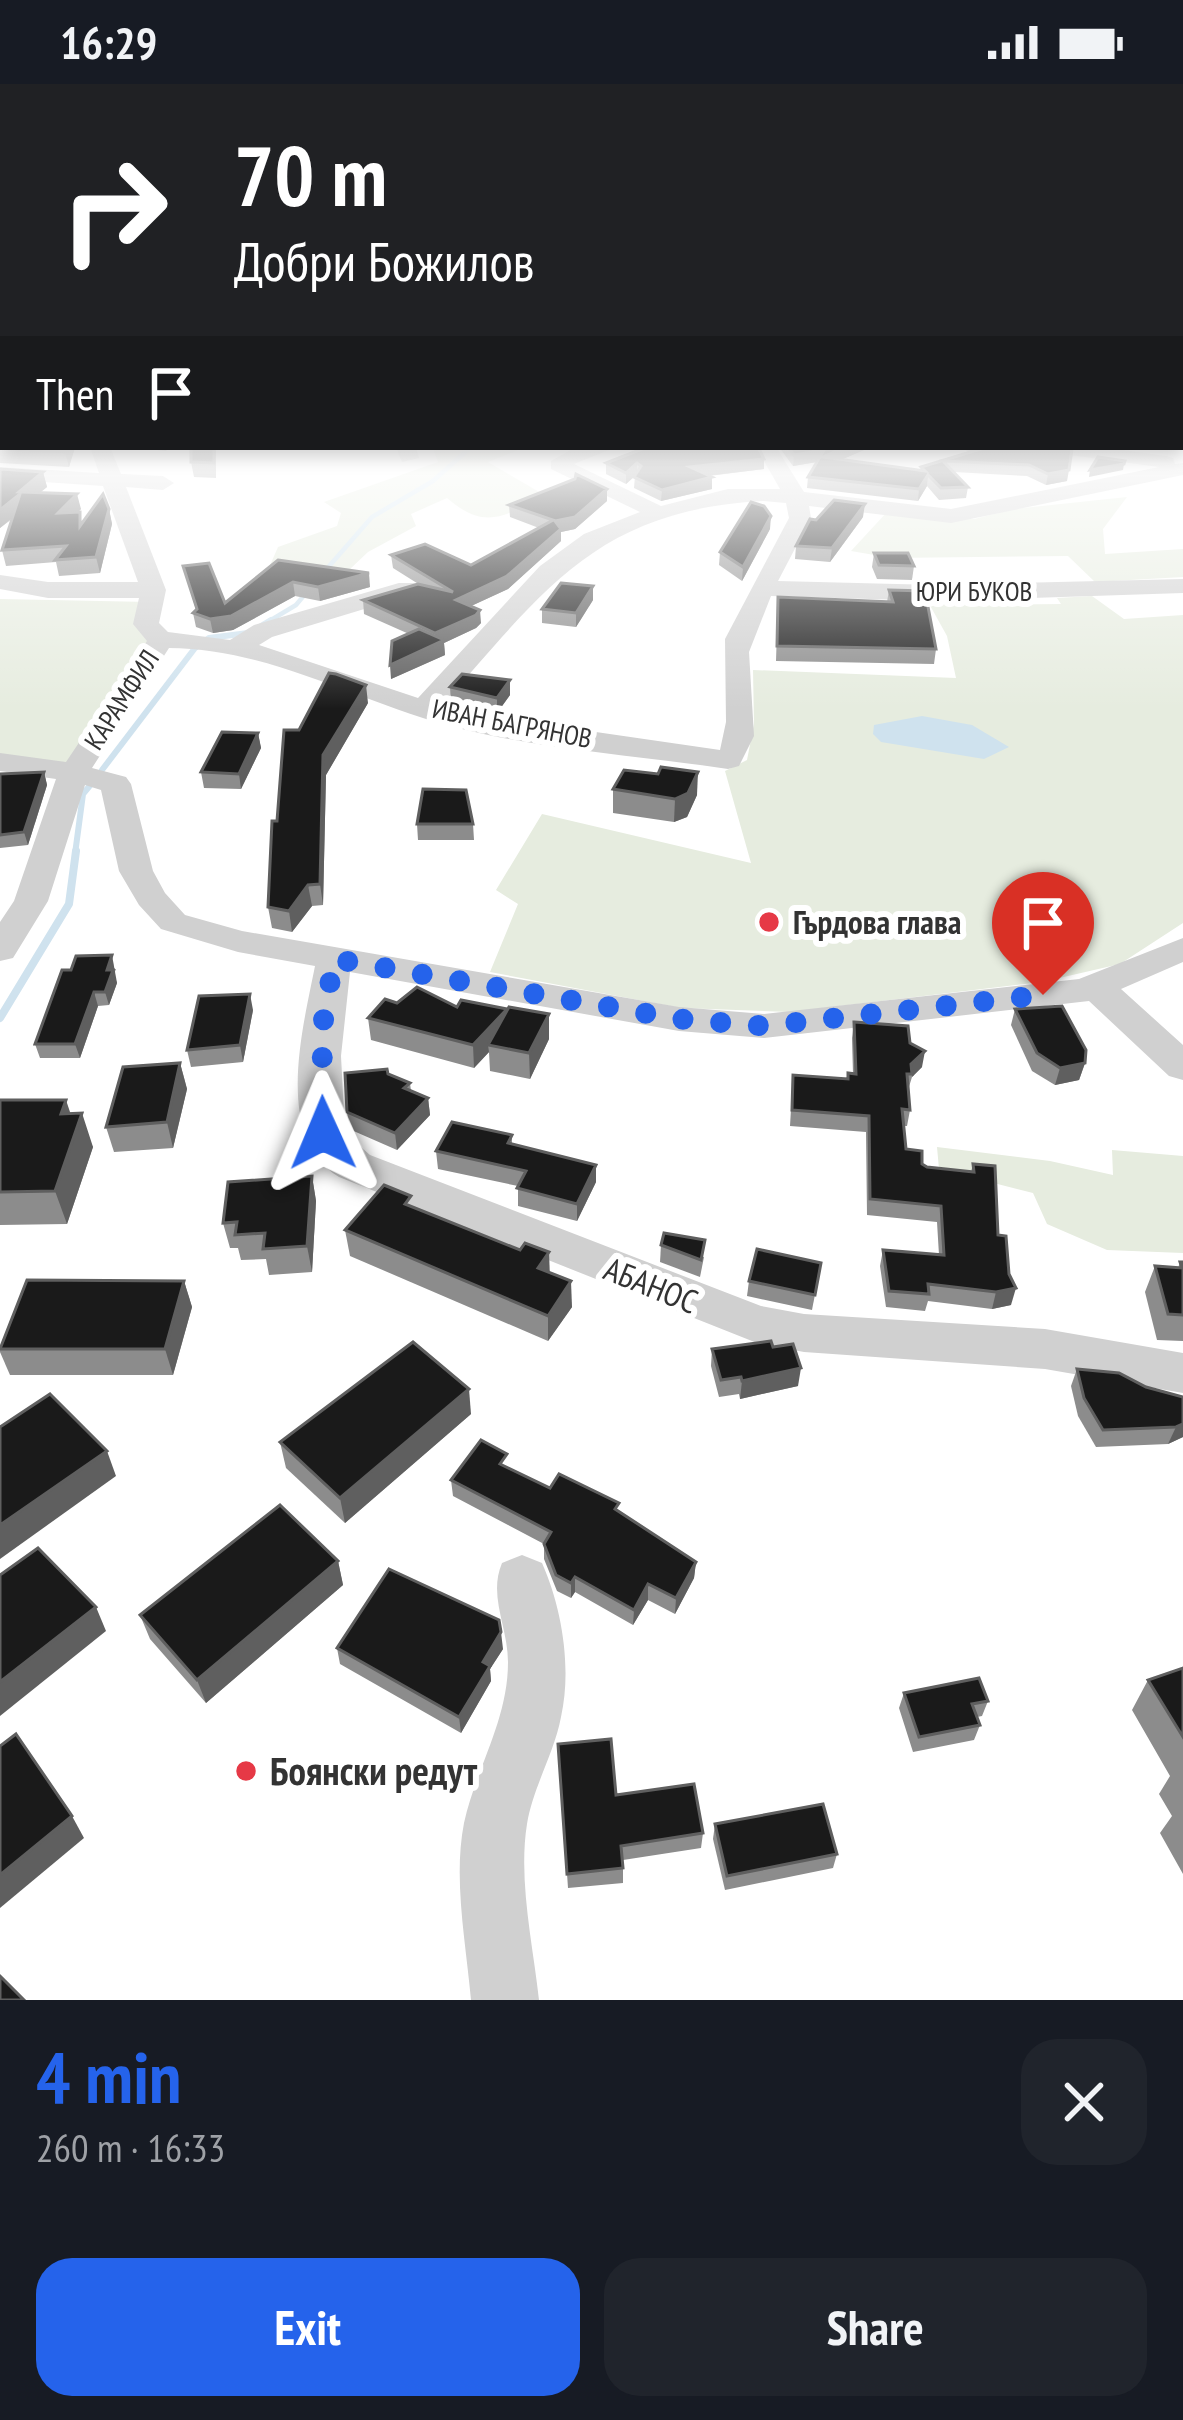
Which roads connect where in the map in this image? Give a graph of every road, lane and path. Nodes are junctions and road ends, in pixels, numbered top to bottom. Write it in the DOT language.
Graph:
graph roads {
  1 [pos="131,529"];
  2 [pos="615,529"];
  3 [pos="794,529"];
  4 [pos="0,582"];
  5 [pos="1183,586"];
  6 [pos="408,588"];
  7 [pos="766,588"];
  8 [pos="153,590"];
  9 [pos="201,643"];
  10 [pos="424,708"];
  11 [pos="0,762"];
  12 [pos="74,772"];
  13 [pos="0,950"];
  14 [pos="1183,950"];
  15 [pos="334,959"];
  16 [pos="1096,987"];
  17 [pos="1183,1067"];
  18 [pos="1183,1373"];
  19 [pos="522,1581"];
  20 [pos="505,2000"];
  1 -- 8 [label="street, КАРАМФИЛ"];
  2 -- 10 [label="street"];
  3 -- 7 [label="street"];
  4 -- 8 [label="street"];
  5 -- 7 [label="street, ЮРИ БУКОВ"];
  6 -- 9 [label="street"];
  7 -- 10 [label="street, ИВАН БАГРЯНОВ"];
  8 -- 9 [label="street, КАРАМФИЛ"];
  9 -- 10 [label="street, ИВАН БАГРЯНОВ"];
  9 -- 12 [label="street, КАРАМФИЛ"];
  11 -- 12 [label="street"];
  12 -- 13 [label="street, КАРАМФИЛ"];
  12 -- 15 [label="street"];
  14 -- 16 [label="street"];
  15 -- 16 [label="street"];
  15 -- 18 [label="street, АБАНОС"];
  16 -- 17 [label="street"];
  19 -- 20 [label="street"];
}
